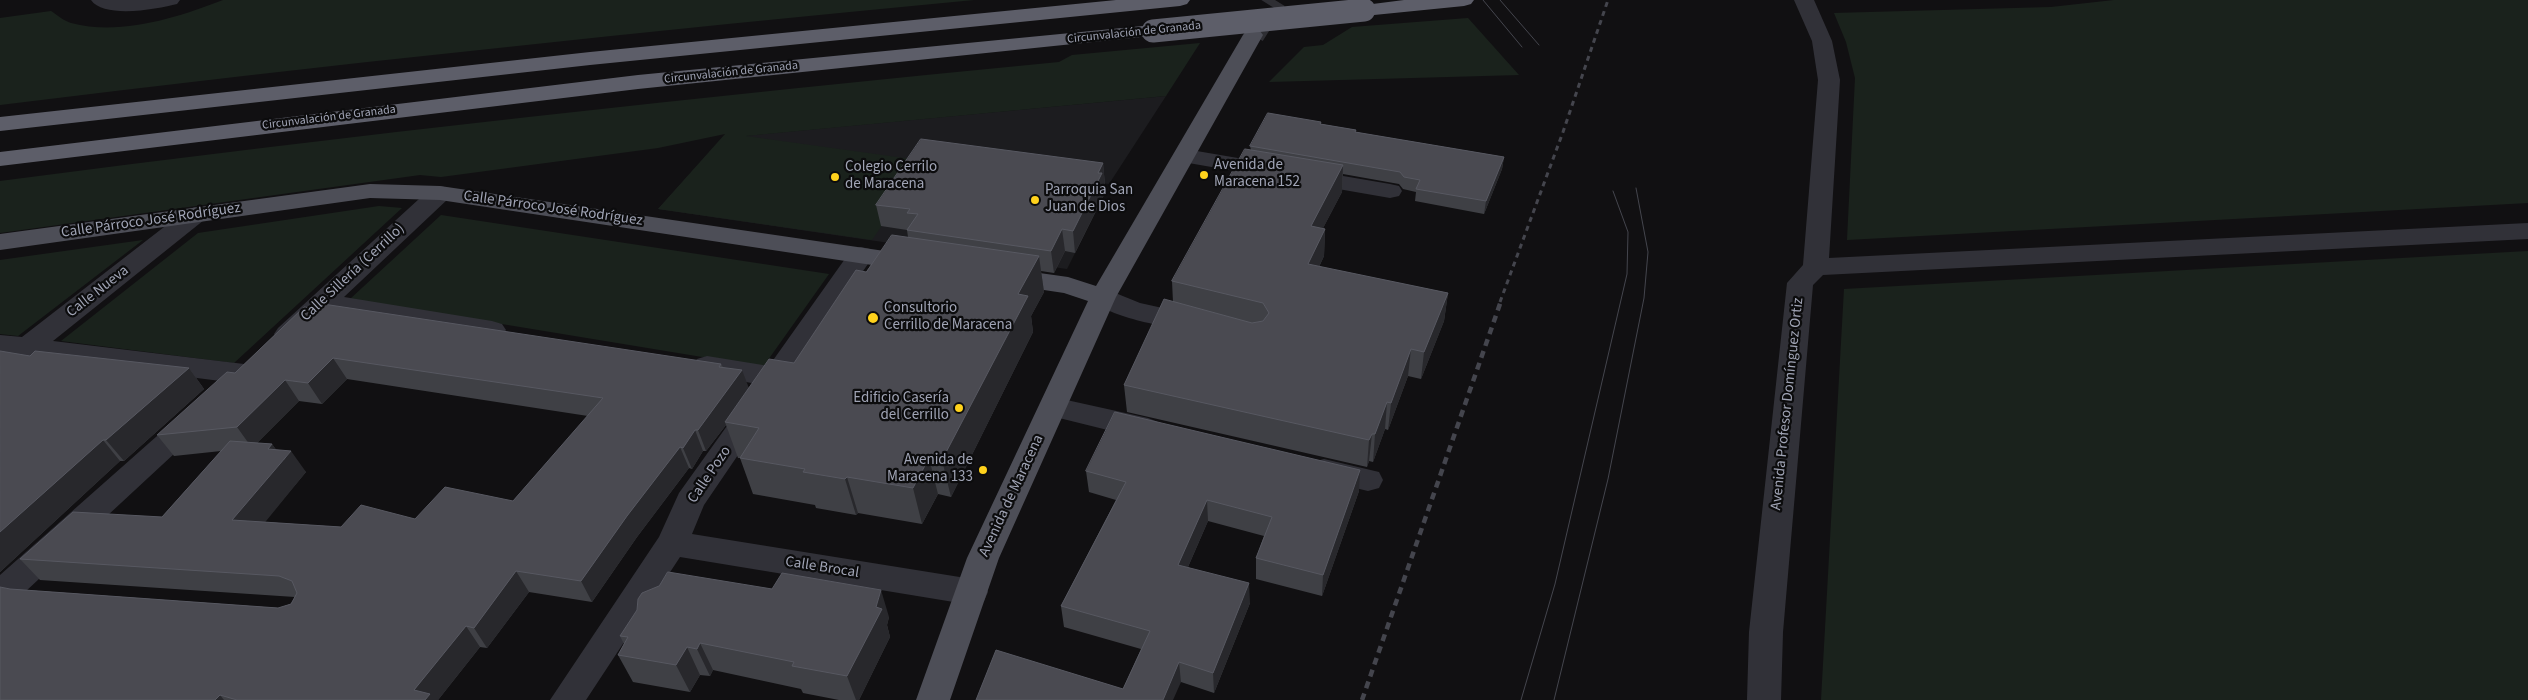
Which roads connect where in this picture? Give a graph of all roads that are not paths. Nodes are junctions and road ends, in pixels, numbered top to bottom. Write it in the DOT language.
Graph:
graph roads {
  1 [pos="100,0"];
  2 [pos="170,0"];
  3 [pos="1176,0"];
  4 [pos="1180,0"];
  5 [pos="1804,0"];
  6 [pos="1457,1"];
  7 [pos="1253,35"];
  8 [pos="0,124"];
  9 [pos="1185,156"];
  10 [pos="0,159"];
  11 [pos="1390,191"];
  12 [pos="440,193"];
  13 [pos="195,215"];
  14 [pos="2528,230"];
  15 [pos="0,242"];
  16 [pos="861,255"];
  17 [pos="934,266"];
  18 [pos="1816,267"];
  19 [pos="981,272"];
  20 [pos="1103,297"];
  21 [pos="323,302"];
  22 [pos="1221,329"];
  23 [pos="513,334"];
  24 [pos="0,344"];
  25 [pos="28,347"];
  26 [pos="680,362"];
  27 [pos="0,369"];
  28 [pos="244,374"];
  29 [pos="776,378"];
  30 [pos="1053,407"];
  31 [pos="1178,436"];
  32 [pos="1302,464"];
  33 [pos="1368,480"];
  34 [pos="672,543"];
  35 [pos="3,592"];
  36 [pos="972,592"];
  37 [pos="41,596"];
  38 [pos="567,700"];
  39 [pos="933,700"];
  40 [pos="1764,700"];
  1 -- 2 [label="street"];
  3 -- 4 [label="highway, Circunvalación de Granada"];
  3 -- 8 [label="highway, Circunvalación de Granada"];
  5 -- 18 [label="street"];
  6 -- 10 [label="highway, Circunvalación de Granada, bridge"];
  7 -- 9 [label="main road, Avenida de Maracena"];
  9 -- 11 [label="street"];
  9 -- 20 [label="main road, Avenida de Maracena"];
  12 -- 13 [label="main road, Calle Párroco José Rodríguez"];
  12 -- 16 [label="main road, Calle Párroco José Rodríguez"];
  12 -- 21 [label="street, Calle Sillería (Cerrillo)"];
  13 -- 15 [label="main road, Calle Párroco José Rodríguez"];
  13 -- 25 [label="street, Calle Nueva"];
  14 -- 18 [label="street"];
  16 -- 17 [label="main road, Calle Párroco José Rodríguez"];
  16 -- 29 [label="street, Calle Pozo"];
  18 -- 40 [label="street, Avenida Profesor Domínguez Ortiz"];
  19 -- 20 [label="main road"];
  20 -- 22 [label="street"];
  20 -- 30 [label="main road, Avenida de Maracena"];
  21 -- 23 [label="street"];
  21 -- 28 [label="street, Calle Sillería (Cerrillo)"];
  24 -- 25 [label="street"];
  25 -- 27 [label="street, Calle Nueva"];
  25 -- 28 [label="street"];
  26 -- 29 [label="street"];
  28 -- 35 [label="street, Calle Sillería (Cerrillo)"];
  29 -- 34 [label="street, Calle Pozo"];
  30 -- 31 [label="street"];
  30 -- 36 [label="main road, Avenida de Maracena"];
  32 -- 33 [label="street"];
  34 -- 36 [label="street, Calle Brocal"];
  34 -- 38 [label="street, Calle Pozo"];
  35 -- 37 [label="street"];
  36 -- 39 [label="main road, Avenida de Maracena"];
}
